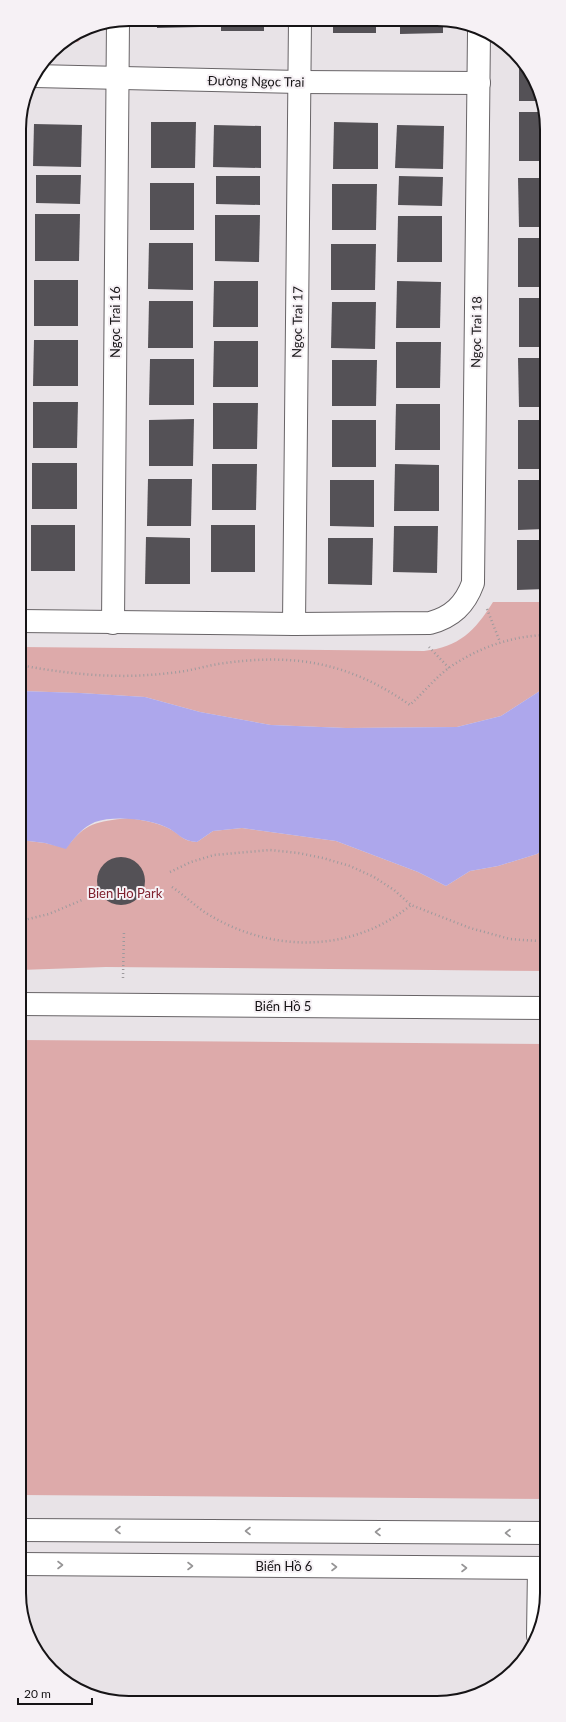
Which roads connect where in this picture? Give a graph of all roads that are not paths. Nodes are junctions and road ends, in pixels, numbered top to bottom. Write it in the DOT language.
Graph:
graph roads {
  1 [pos="300,26"];
  2 [pos="118,27"];
  3 [pos="479,35"];
  4 [pos="41,76"];
  5 [pos="117,77"];
  6 [pos="300,82"];
  7 [pos="479,83"];
  8 [pos="26,621"];
  9 [pos="113,623"];
  10 [pos="294,624"];
  11 [pos="26,1004"];
  12 [pos="540,1008"];
  13 [pos="26,1530"];
  14 [pos="540,1533"];
  15 [pos="26,1564"];
  16 [pos="540,1568"];
  1 -- 6 [label="street, Ngọc Trai 17"];
  2 -- 5 [label="street, Ngọc Trai 16"];
  3 -- 7 [label="street, Ngọc Trai 18"];
  4 -- 5 [label="street, Đường Ngọc Trai"];
  5 -- 6 [label="street, Đường Ngọc Trai"];
  5 -- 9 [label="street, Ngọc Trai 16"];
  6 -- 7 [label="street, Đường Ngọc Trai"];
  6 -- 10 [label="street, Ngọc Trai 17"];
  7 -- 10 [label="street, Ngọc Trai 18"];
  8 -- 9 [label="street"];
  9 -- 10 [label="street"];
  11 -- 12 [label="street, Biển Hồ 5"];
  14 -- 13 [label="street, one-way"];
  15 -- 16 [label="street, Biển Hồ 6, one-way"];
}
